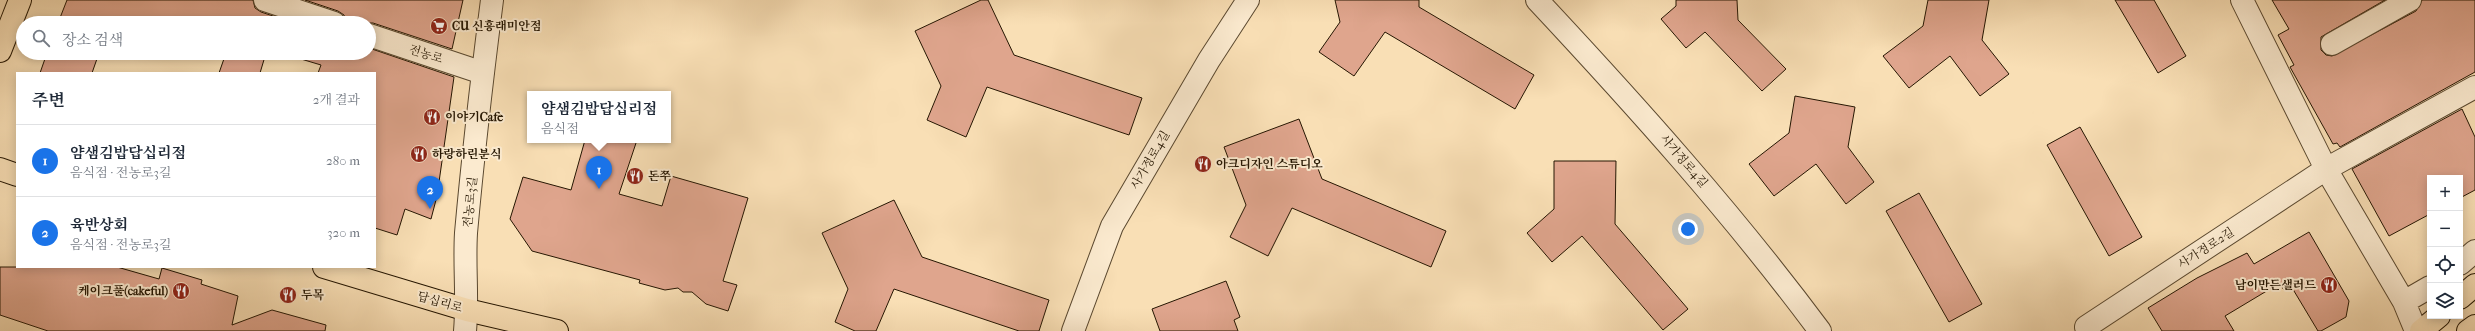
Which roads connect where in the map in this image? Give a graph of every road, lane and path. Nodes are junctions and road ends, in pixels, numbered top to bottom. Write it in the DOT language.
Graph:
graph roads {
  1 [pos="20,0"];
  2 [pos="265,0"];
  3 [pos="492,0"];
  4 [pos="1248,0"];
  5 [pos="1537,0"];
  6 [pos="2242,0"];
  7 [pos="2410,0"];
  8 [pos="313,16"];
  9 [pos="376,37"];
  10 [pos="2332,44"];
  11 [pos="0,51"];
  12 [pos="482,73"];
  13 [pos="2475,87"];
  14 [pos="0,169"];
  15 [pos="2326,169"];
  16 [pos="16,174"];
  17 [pos="2475,251"];
  18 [pos="2463,261"];
  19 [pos="327,268"];
  20 [pos="2475,285"];
  21 [pos="2427,289"];
  22 [pos="2463,295"];
  23 [pos="2404,302"];
  24 [pos="2435,319"];
  25 [pos="466,320"];
  26 [pos="2475,326"];
  27 [pos="2086,327"];
  28 [pos="557,331"];
  29 [pos="1073,331"];
  30 [pos="1820,331"];
  31 [pos="2416,331"];
  32 [pos="2421,331"];
  33 [pos="2468,331"];
  1 -- 11 [label="main road"];
  2 -- 8 [label="street"];
  3 -- 12 [label="street, 전농로3길"];
  4 -- 29 [label="street, 사가정로4길"];
  5 -- 30 [label="street, 사가정로4길"];
  6 -- 15 [label="street"];
  7 -- 10 [label="street"];
  9 -- 12 [label="street, 전농로"];
  12 -- 25 [label="street, 전농로3길"];
  13 -- 15 [label="street, 사가정로2길"];
  14 -- 16 [label="main road"];
  15 -- 23 [label="street"];
  15 -- 27 [label="street, 사가정로2길"];
  17 -- 18 [label="street"];
  19 -- 25 [label="main road, 답십리로"];
  20 -- 22 [label="main road"];
  21 -- 23 [label="street"];
  23 -- 31 [label="street"];
  24 -- 32 [label="main road"];
  25 -- 28 [label="main road, 답십리로"];
  26 -- 33 [label="main road"];
}
